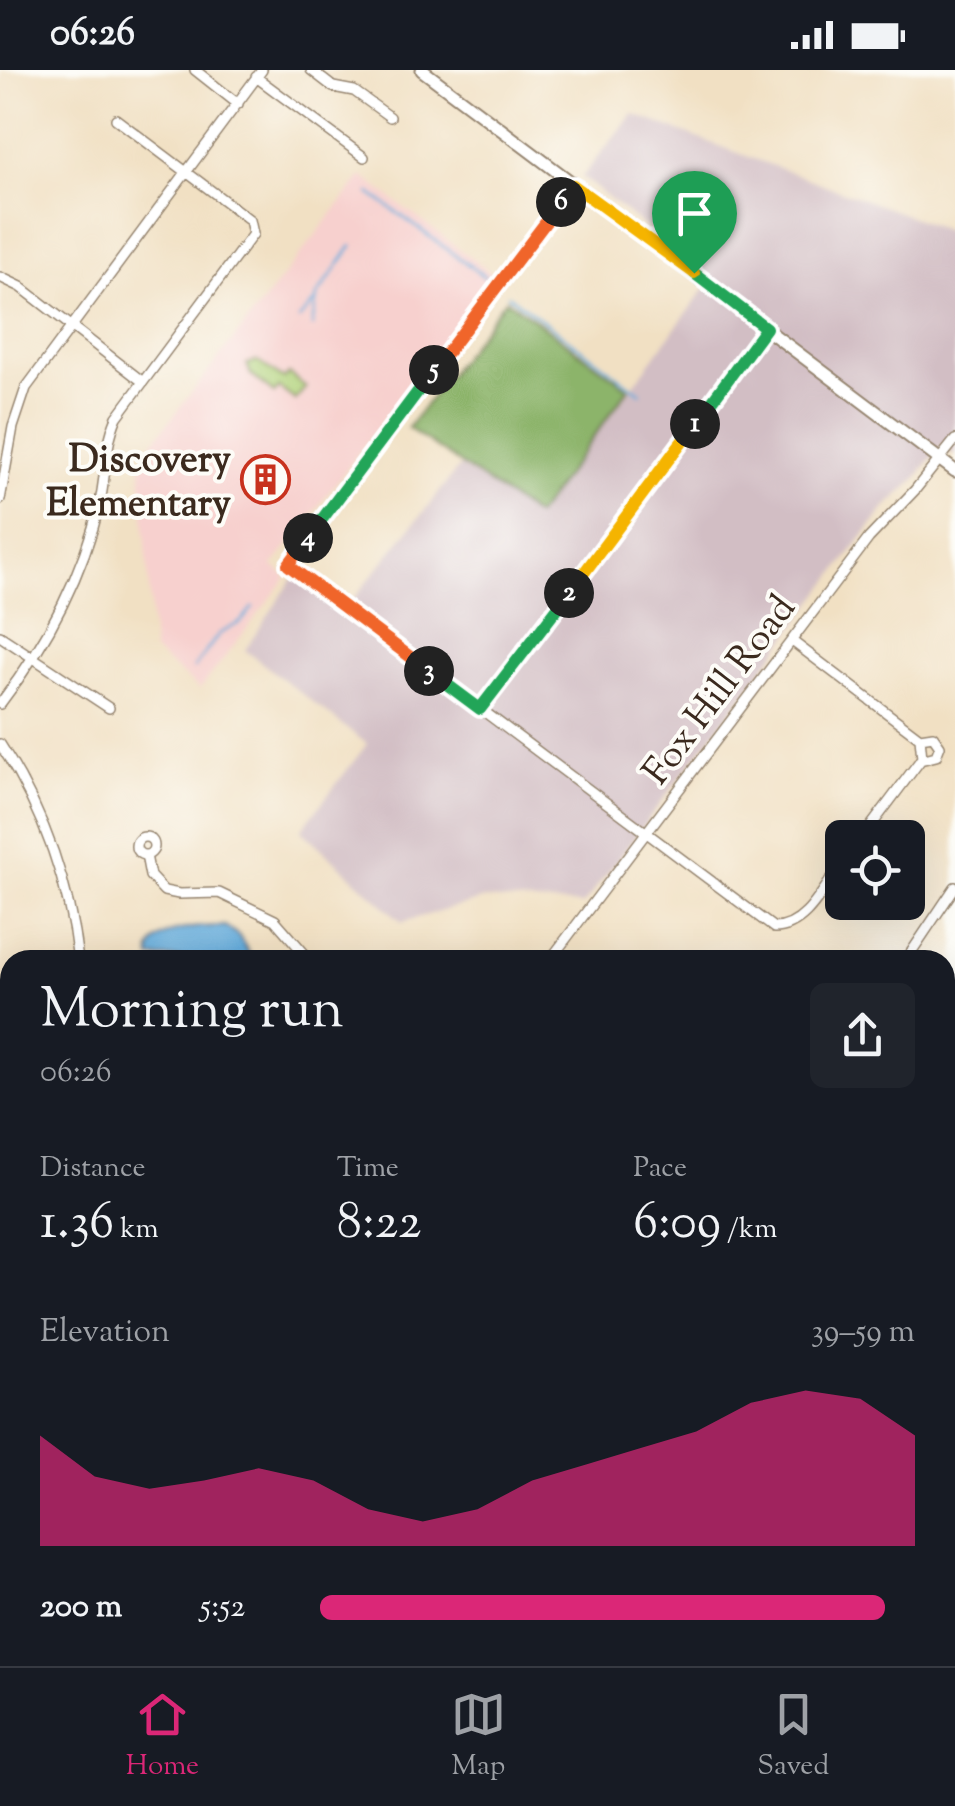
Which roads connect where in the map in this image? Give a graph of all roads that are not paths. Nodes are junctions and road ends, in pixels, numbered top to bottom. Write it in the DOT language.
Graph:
graph roads {
  1 [pos="195,70"];
  2 [pos="310,70"];
  3 [pos="431,73"];
  4 [pos="259,74"];
  5 [pos="238,104"];
  6 [pos="390,117"];
  7 [pos="116,119"];
  8 [pos="364,157"];
  9 [pos="187,172"];
  10 [pos="573,185"];
  11 [pos="0,278"];
  12 [pos="70,326"];
  13 [pos="766,328"];
  14 [pos="143,382"];
  15 [pos="955,440"];
  16 [pos="940,460"];
  17 [pos="955,471"];
  18 [pos="0,500"];
  19 [pos="0,636"];
  20 [pos="792,641"];
  21 [pos="35,659"];
  22 [pos="0,704"];
  23 [pos="108,708"];
  24 [pos="480,709"];
  25 [pos="920,738"];
  26 [pos="0,744"];
  27 [pos="920,760"];
  28 [pos="875,820"];
  29 [pos="646,834"];
  30 [pos="146,855"];
  31 [pos="825,886"];
  32 [pos="955,887"];
  33 [pos="77,950"];
  34 [pos="301,950"];
  35 [pos="558,950"];
  36 [pos="913,950"];
  1 -- 5 [label="street"];
  2 -- 6 [label="street"];
  3 -- 10 [label="main road"];
  4 -- 5 [label="street"];
  4 -- 8 [label="street"];
  5 -- 9 [label="street"];
  7 -- 9 [label="street"];
  9 -- 12 [label="street"];
  9 -- 14 [label="street"];
  10 -- 13 [label="main road"];
  10 -- 24 [label="street"];
  11 -- 12 [label="street"];
  12 -- 14 [label="street"];
  12 -- 18 [label="street"];
  13 -- 16 [label="main road"];
  13 -- 24 [label="street"];
  14 -- 21 [label="street"];
  15 -- 16 [label="street, Fox Hill Road"];
  16 -- 17 [label="main road"];
  16 -- 20 [label="street, Fox Hill Road"];
  19 -- 21 [label="street"];
  20 -- 25 [label="street"];
  20 -- 29 [label="street, Fox Hill Road"];
  21 -- 22 [label="street"];
  21 -- 23 [label="street"];
  24 -- 29 [label="street"];
  25 -- 27 [label="street"];
  25 -- 27 [label="street"];
  26 -- 33 [label="street"];
  27 -- 28 [label="street"];
  29 -- 31 [label="street"];
  29 -- 35 [label="street, Fox Hill Road"];
  30 -- 34 [label="street"];
  32 -- 36 [label="street"];
}
